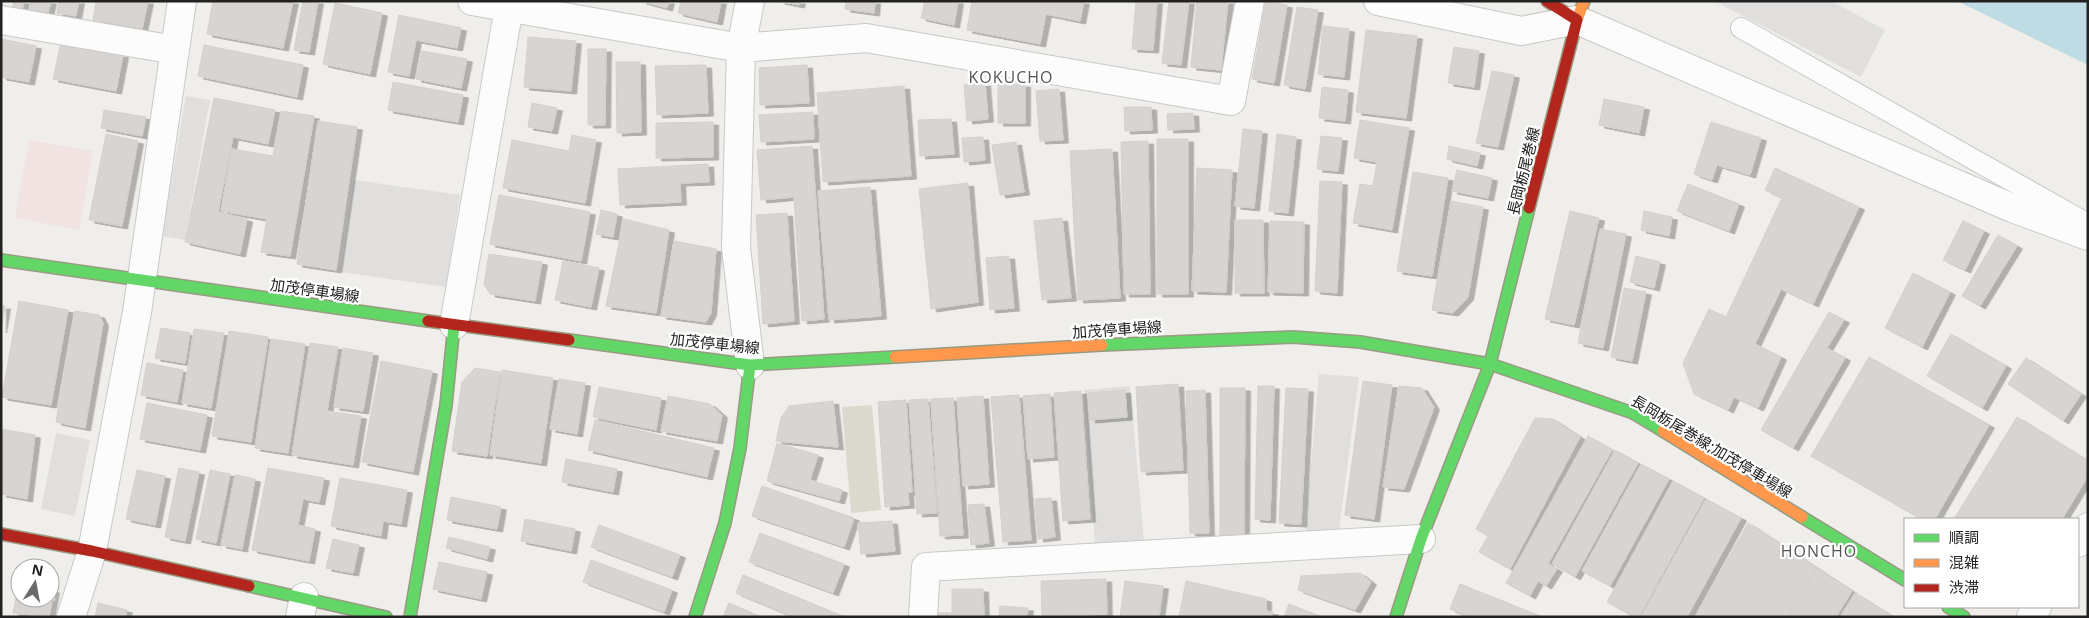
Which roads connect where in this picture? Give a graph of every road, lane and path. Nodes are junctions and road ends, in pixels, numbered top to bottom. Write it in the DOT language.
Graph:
graph roads {
  1 [pos="182,1"];
  2 [pos="472,1"];
  3 [pos="750,1"];
  4 [pos="1250,1"];
  5 [pos="1378,1"];
  6 [pos="1547,1"];
  7 [pos="508,4"];
  8 [pos="1581,11"];
  9 [pos="1,20"];
  10 [pos="1741,28"];
  11 [pos="741,48"];
  12 [pos="175,50"];
  13 [pos="2088,224"];
  14 [pos="2088,236"];
  15 [pos="1,260"];
  16 [pos="143,281"];
  17 [pos="454,325"];
  18 [pos="1490,364"];
  19 [pos="750,365"];
  20 [pos="2088,527"];
  21 [pos="1,534"];
  22 [pos="1421,539"];
  23 [pos="2079,541"];
  24 [pos="92,551"];
  25 [pos="1904,579"];
  26 [pos="302,607"];
  27 [pos="1950,608"];
  28 [pos="71,617"];
  29 [pos="386,617"];
  30 [pos="410,617"];
  31 [pos="695,617"];
  32 [pos="923,617"];
  33 [pos="1396,617"];
  34 [pos="1964,617"];
  1 -- 12 [label="street"];
  2 -- 7 [label="street"];
  3 -- 11 [label="street"];
  4 -- 11 [label="street"];
  5 -- 8 [label="street"];
  6 -- 8 [label="main road"];
  7 -- 11 [label="street"];
  7 -- 17 [label="street"];
  8 -- 14 [label="street"];
  8 -- 18 [label="main road, 長岡栃尾巻線"];
  9 -- 12 [label="street"];
  10 -- 13 [label="lane"];
  11 -- 19 [label="street"];
  12 -- 16 [label="street"];
  15 -- 16 [label="main road, 加茂停車場線"];
  16 -- 17 [label="main road, 加茂停車場線"];
  16 -- 24 [label="street"];
  17 -- 19 [label="main road, 加茂停車場線"];
  17 -- 30 [label="main road"];
  18 -- 19 [label="main road, 加茂停車場線"];
  18 -- 22 [label="main road, 長岡栃尾巻線"];
  18 -- 25 [label="main road, 長岡栃尾巻線;加茂停車場線"];
  19 -- 31 [label="main road"];
  20 -- 23 [label="street"];
  21 -- 24 [label="main road"];
  22 -- 32 [label="street"];
  22 -- 33 [label="main road, 長岡栃尾巻線"];
  24 -- 26 [label="main road"];
  24 -- 28 [label="street"];
  26 -- 29 [label="main road"];
  27 -- 34 [label="main road"];
}
